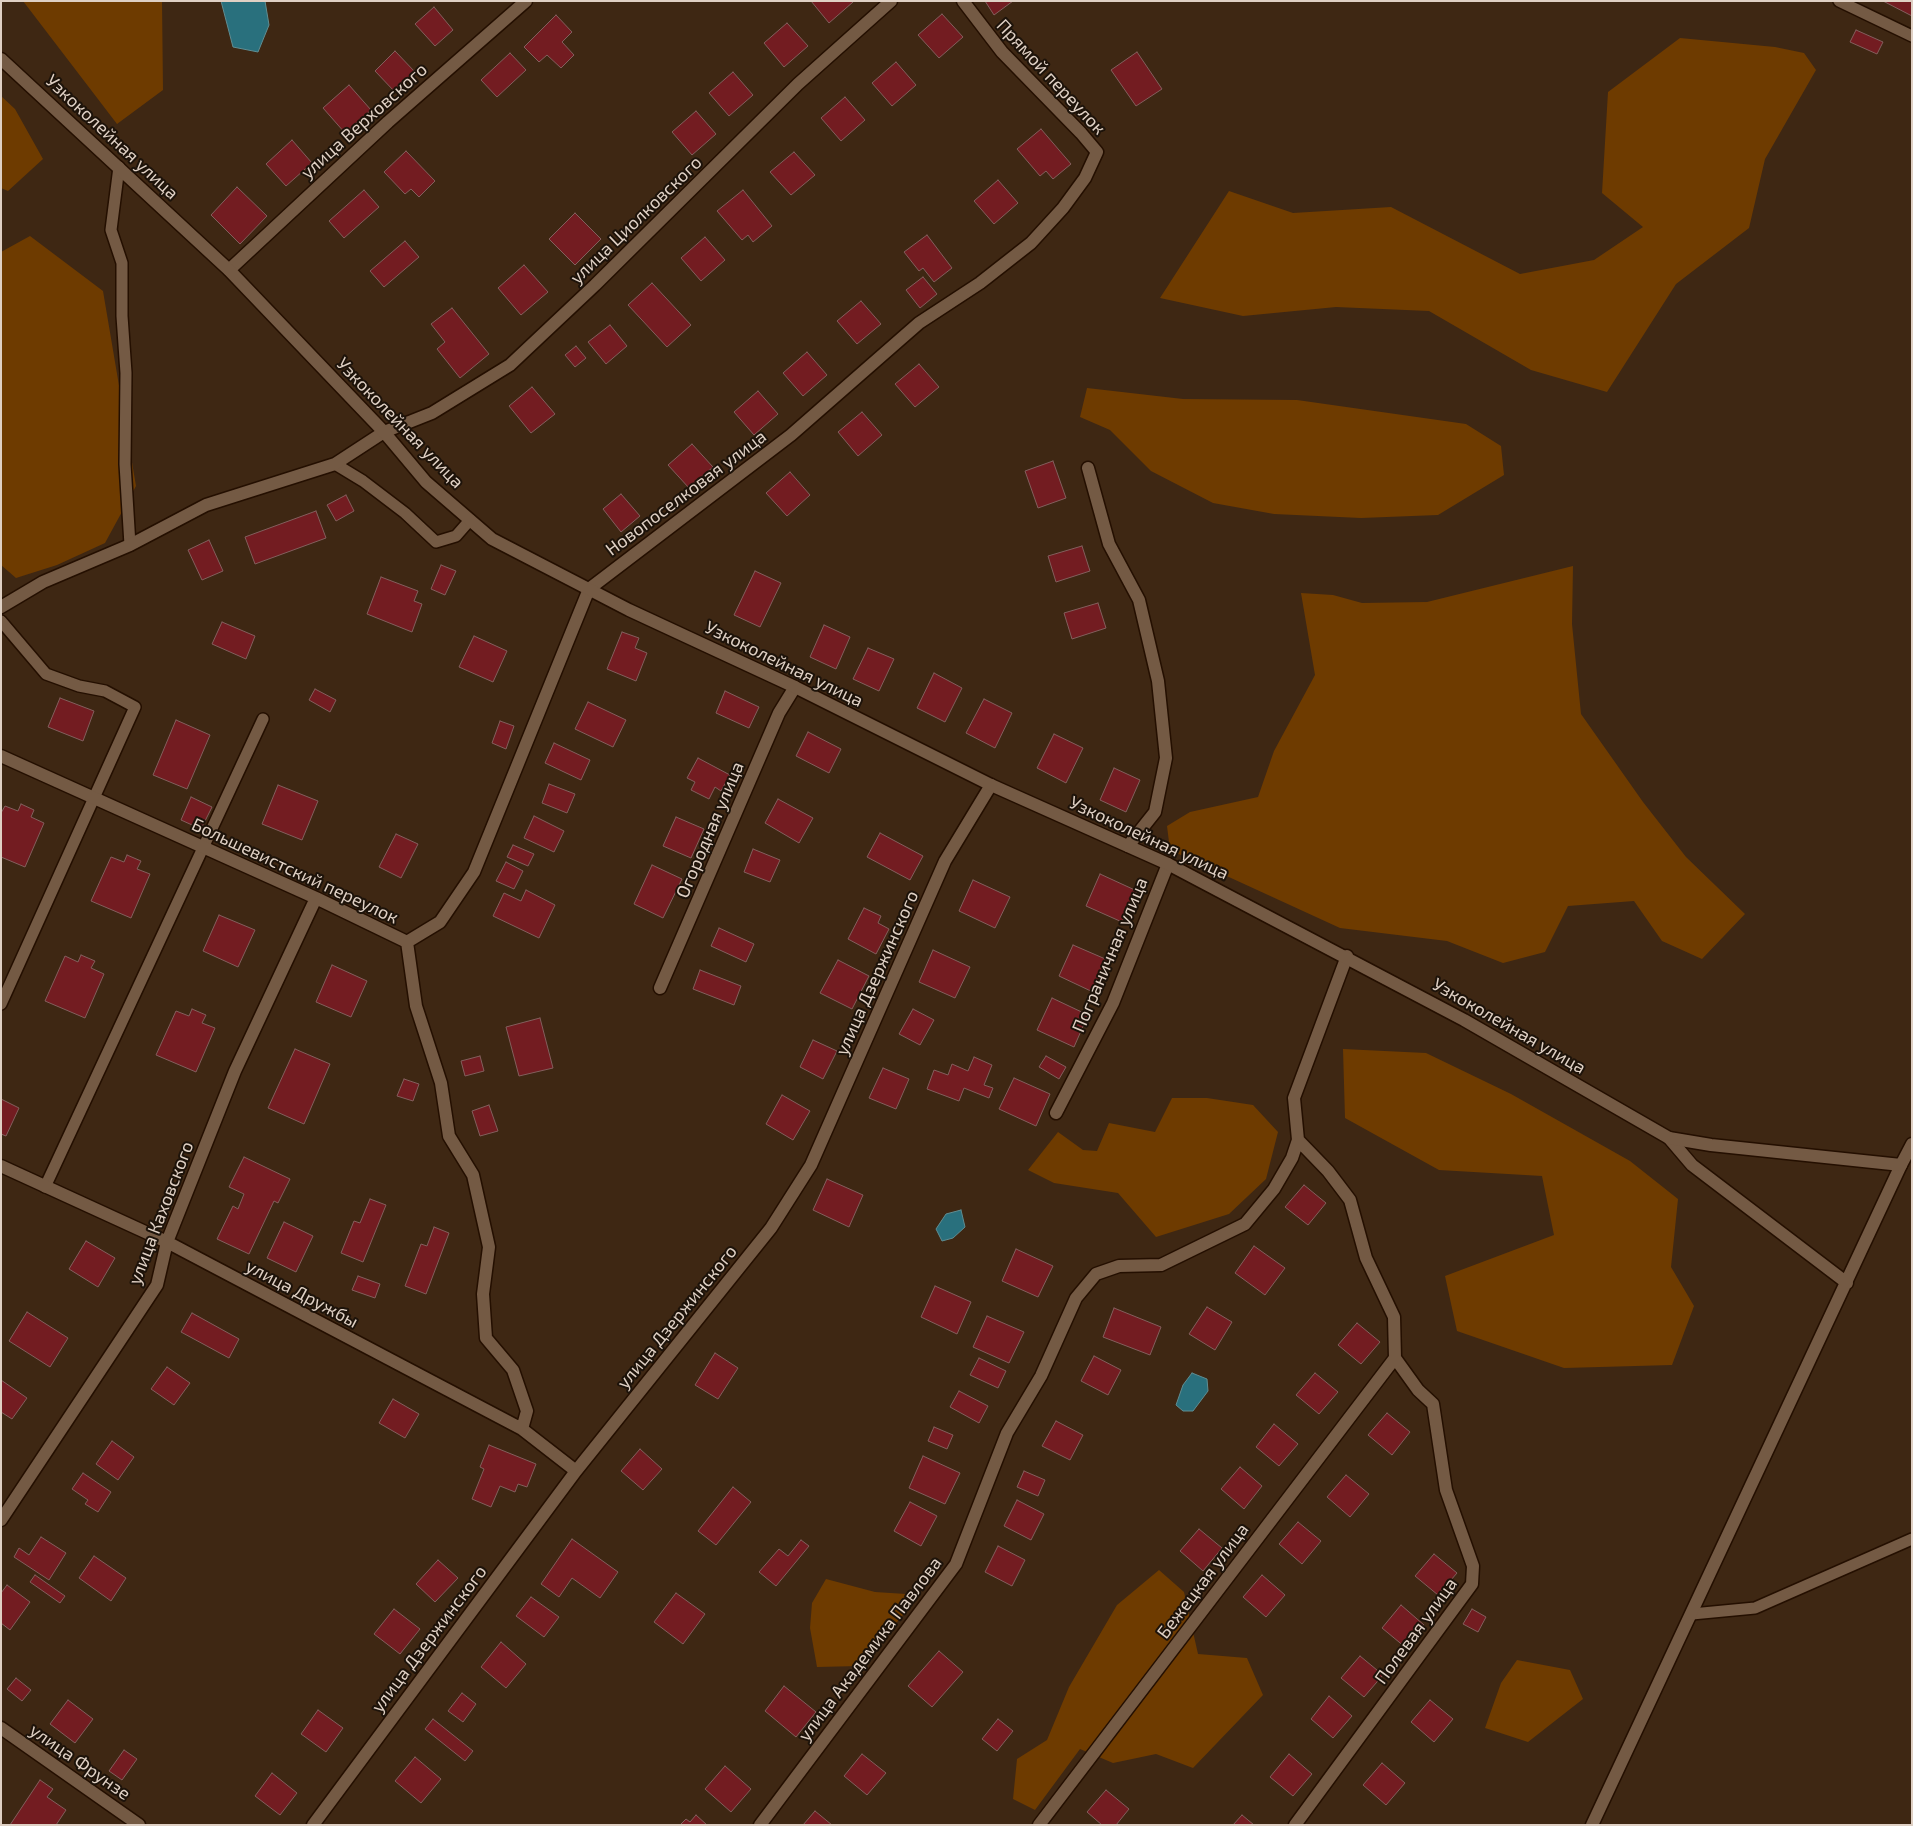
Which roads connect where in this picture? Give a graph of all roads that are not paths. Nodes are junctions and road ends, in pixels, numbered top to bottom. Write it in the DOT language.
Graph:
graph roads {
  1 [pos="526,1"];
  2 [pos="891,1"];
  3 [pos="963,1"];
  4 [pos="1839,1"];
  5 [pos="1912,36"];
  6 [pos="1,59"];
  7 [pos="1097,152"];
  8 [pos="119,168"];
  9 [pos="229,270"];
  10 [pos="384,432"];
  11 [pos="334,464"];
  12 [pos="1088,468"];
  13 [pos="470,520"];
  14 [pos="130,545"];
  15 [pos="589,589"];
  16 [pos="1,607"];
  17 [pos="1,621"];
  18 [pos="795,687"];
  19 [pos="263,720"];
  20 [pos="1,756"];
  21 [pos="991,785"];
  22 [pos="94,798"];
  23 [pos="1128,846"];
  24 [pos="204,848"];
  25 [pos="1168,864"];
  26 [pos="316,898"];
  27 [pos="407,942"];
  28 [pos="1347,956"];
  29 [pos="660,988"];
  30 [pos="1,1004"];
  31 [pos="1056,1113"];
  32 [pos="1669,1138"];
  33 [pos="1298,1140"];
  34 [pos="1912,1144"];
  35 [pos="1906,1165"];
  36 [pos="1,1166"];
  37 [pos="45,1187"];
  38 [pos="167,1242"];
  39 [pos="1847,1283"];
  40 [pos="1395,1358"];
  41 [pos="522,1429"];
  42 [pos="576,1470"];
  43 [pos="1,1520"];
  44 [pos="1912,1539"];
  45 [pos="1692,1614"];
  46 [pos="1,1728"];
  47 [pos="139,1825"];
  48 [pos="313,1825"];
  49 [pos="760,1825"];
  50 [pos="1039,1825"];
  51 [pos="1295,1825"];
  52 [pos="1592,1825"];
  1 -- 9 [label="street, улица Верховского"];
  2 -- 10 [label="street, улица Циолковского"];
  3 -- 7 [label="street, Прямой переулок"];
  4 -- 5 [label="lane"];
  6 -- 8 [label="street, Узкоколейная улица"];
  7 -- 15 [label="street, Новопоселковая улица"];
  8 -- 9 [label="street, Узкоколейная улица"];
  8 -- 14 [label="lane"];
  9 -- 10 [label="street, Узкоколейная улица"];
  10 -- 11 [label="street, улица Циолковского"];
  10 -- 13 [label="street, Узкоколейная улица"];
  11 -- 13 [label="lane"];
  11 -- 14 [label="street, улица Циолковского"];
  12 -- 23 [label="street"];
  13 -- 15 [label="street, Узкоколейная улица"];
  14 -- 16 [label="street, улица Циолковского"];
  15 -- 18 [label="street, Узкоколейная улица"];
  15 -- 27 [label="street"];
  17 -- 22 [label="lane"];
  18 -- 21 [label="street, Узкоколейная улица"];
  18 -- 29 [label="street, Огородная улица"];
  19 -- 24 [label="lane"];
  20 -- 22 [label="street, Большевистский переулок"];
  21 -- 23 [label="street, Узкоколейная улица"];
  21 -- 42 [label="street, улица Дзержинского"];
  22 -- 24 [label="street, Большевистский переулок"];
  22 -- 30 [label="lane"];
  23 -- 25 [label="street, Узкоколейная улица"];
  24 -- 26 [label="street, Большевистский переулок"];
  24 -- 37 [label="lane"];
  25 -- 28 [label="street, Узкоколейная улица"];
  25 -- 31 [label="street, Пограничная улица"];
  26 -- 27 [label="street, Большевистский переулок"];
  26 -- 38 [label="street, улица Каховского"];
  27 -- 41 [label="street, Большевистский переулок"];
  28 -- 32 [label="street, Узкоколейная улица"];
  28 -- 33 [label="street, улица Академика Павлова"];
  32 -- 35 [label="street"];
  32 -- 39 [label="street"];
  33 -- 40 [label="street"];
  33 -- 49 [label="street, улица Академика Павлова"];
  34 -- 35 [label="street"];
  35 -- 39 [label="street"];
  36 -- 37 [label="street, улица Дружбы"];
  37 -- 38 [label="street, улица Дружбы"];
  38 -- 41 [label="street, улица Дружбы"];
  38 -- 43 [label="street, улица Каховского"];
  39 -- 45 [label="street"];
  40 -- 50 [label="street, Бежецкая улица"];
  40 -- 51 [label="street, Полевая улица"];
  41 -- 42 [label="street, улица Дружбы"];
  42 -- 48 [label="street, улица Дзержинского"];
  44 -- 45 [label="lane"];
  45 -- 52 [label="street"];
  46 -- 47 [label="street, улица Фрунзе"];
}
